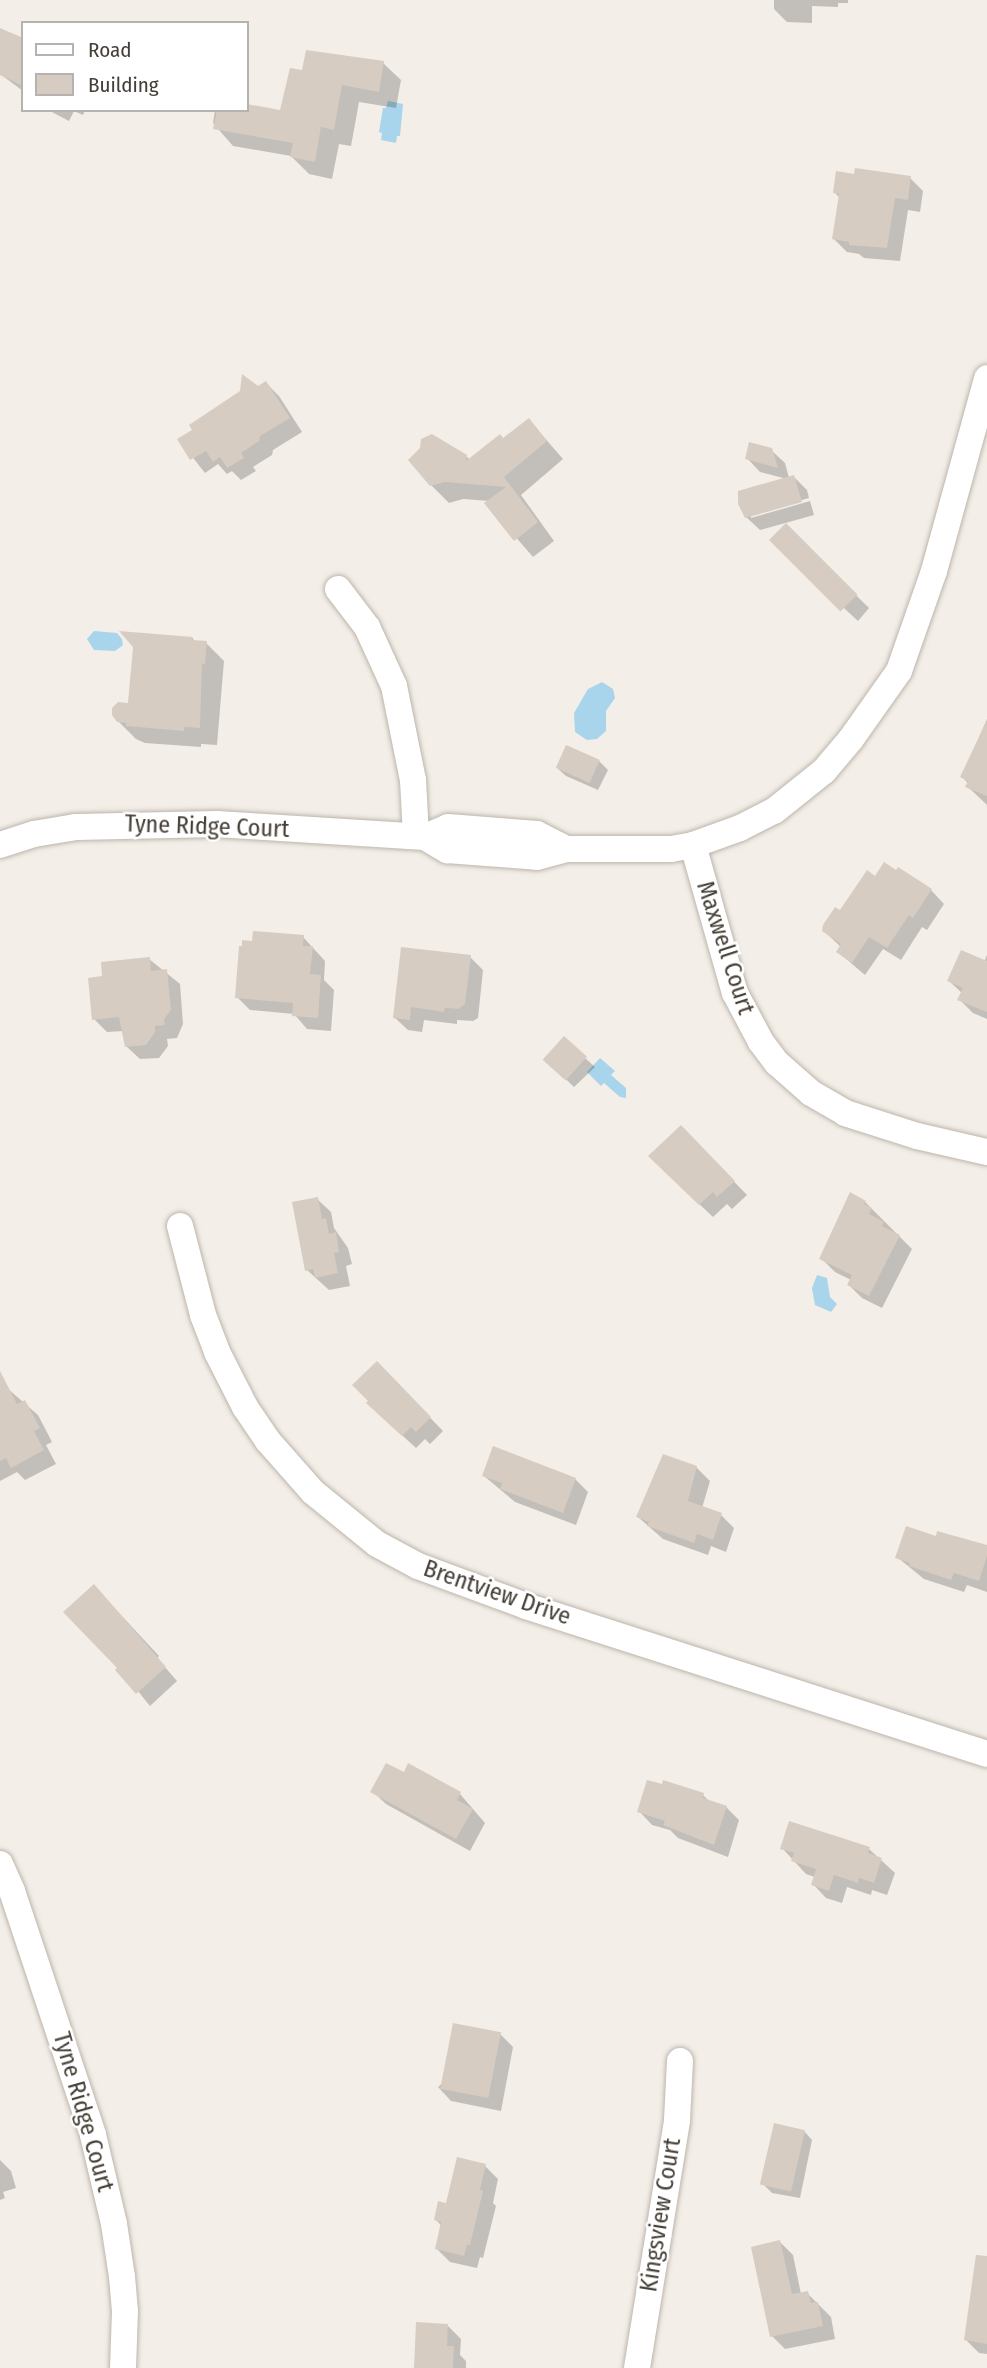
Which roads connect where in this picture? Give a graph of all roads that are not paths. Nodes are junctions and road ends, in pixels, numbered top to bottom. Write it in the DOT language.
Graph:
graph roads {
  1 [pos="987,378"];
  2 [pos="338,589"];
  3 [pos="421,836"];
  4 [pos="0,845"];
  5 [pos="693,845"];
  6 [pos="987,1152"];
  7 [pos="180,1226"];
  8 [pos="987,1754"];
  9 [pos="0,1864"];
  10 [pos="680,2061"];
  11 [pos="123,2368"];
  12 [pos="637,2368"];
  1 -- 5 [label="street"];
  2 -- 3 [label="street"];
  3 -- 4 [label="street, Tyne Ridge Court"];
  3 -- 5 [label="street, Tyne Ridge Court"];
  5 -- 6 [label="street, Maxwell Court"];
  7 -- 8 [label="street, Brentview Drive"];
  9 -- 11 [label="street, Tyne Ridge Court"];
  10 -- 12 [label="street, Kingsview Court"];
}
